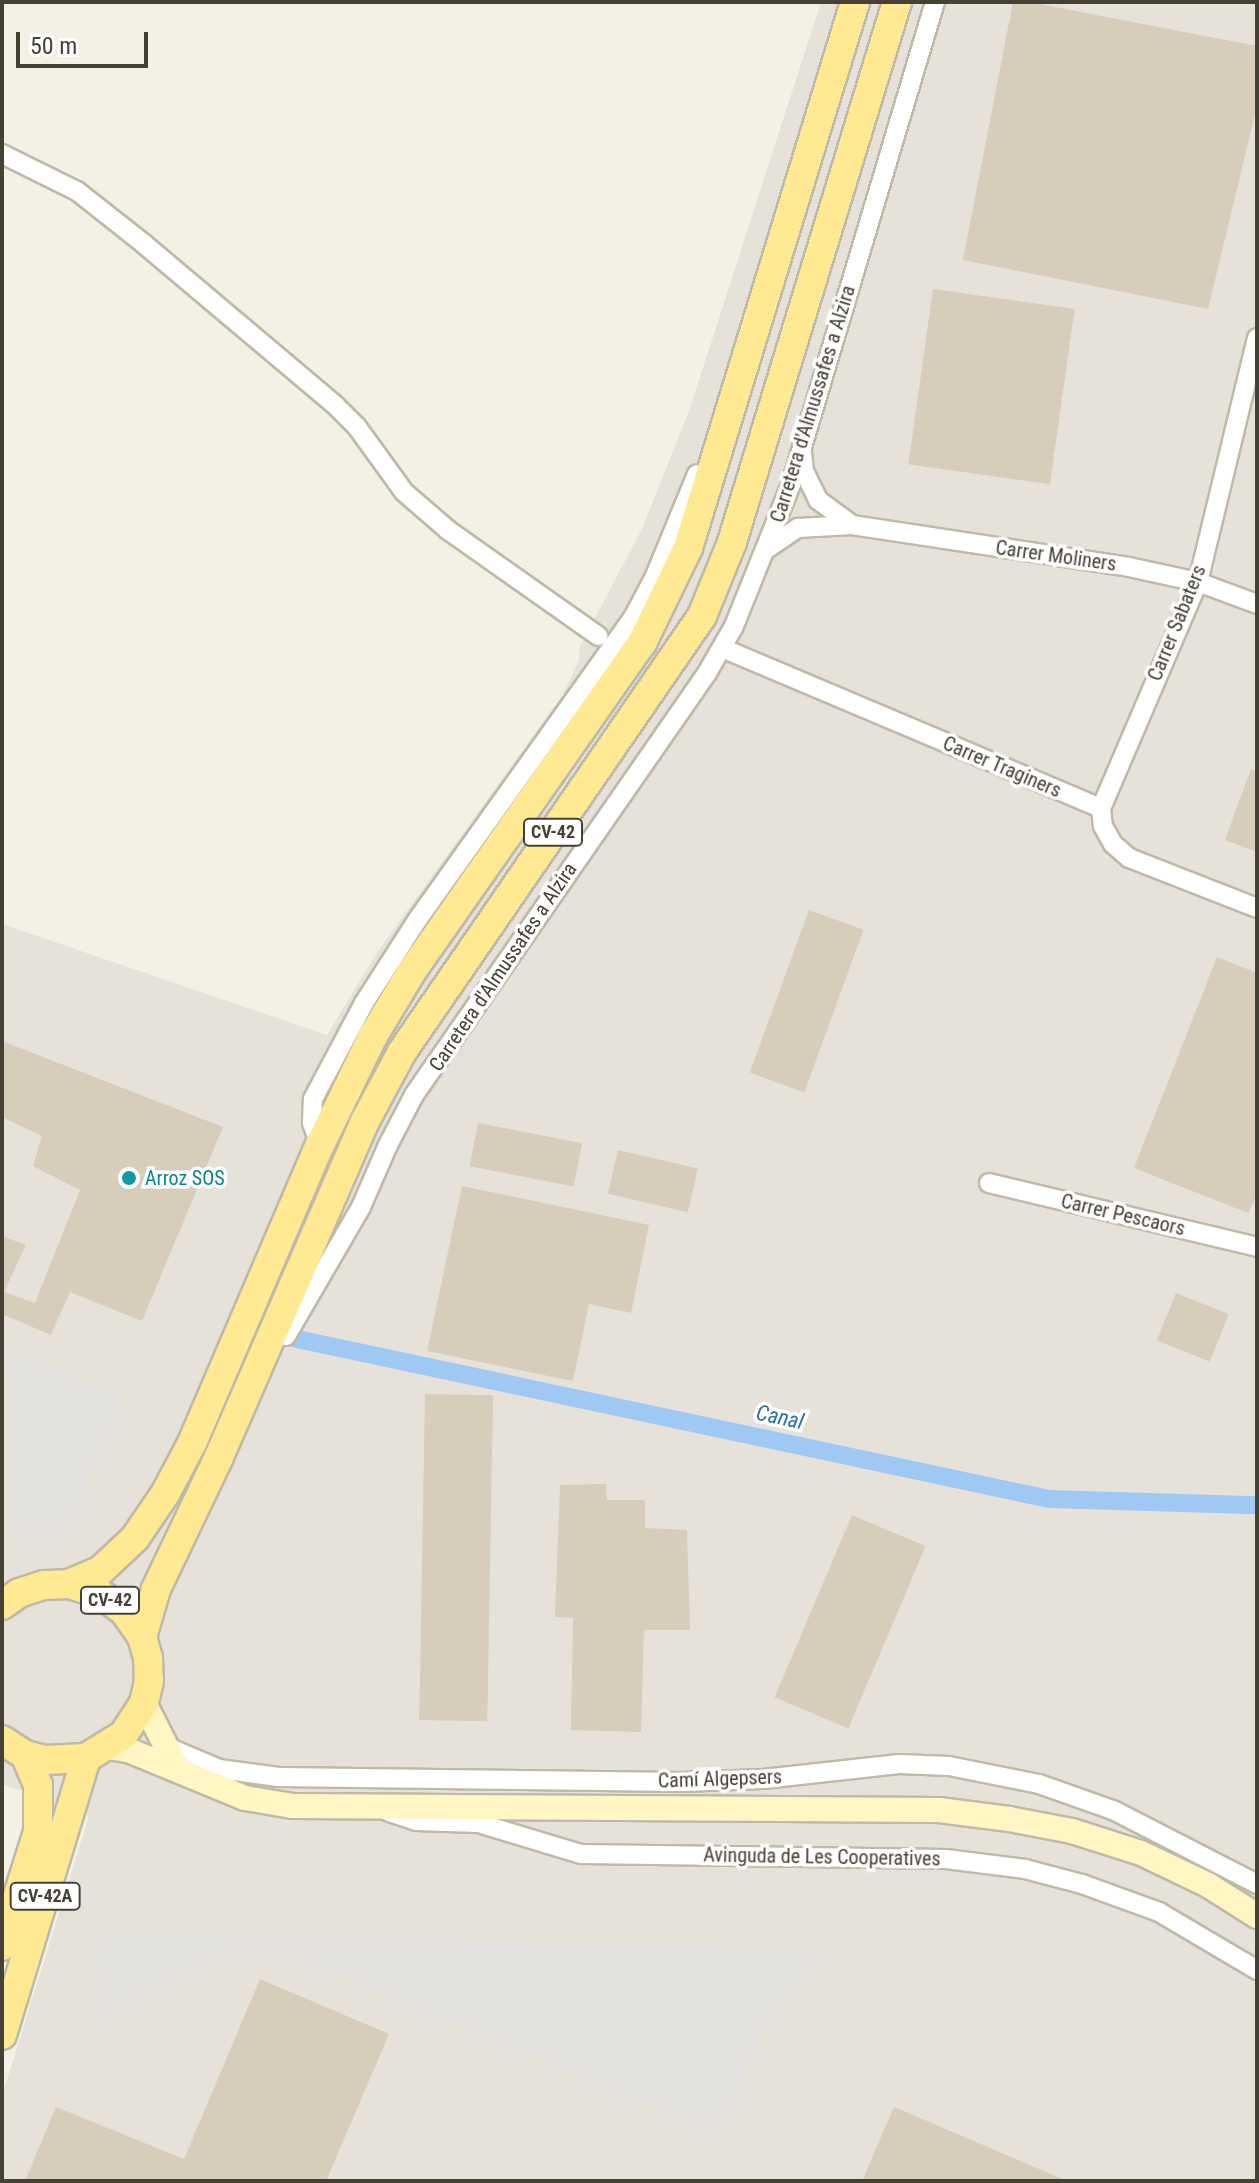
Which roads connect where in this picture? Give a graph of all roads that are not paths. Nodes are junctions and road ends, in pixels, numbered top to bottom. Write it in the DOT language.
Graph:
graph roads {
  1 [pos="855,2"];
  2 [pos="897,2"];
  3 [pos="935,2"];
  4 [pos="2,154"];
  5 [pos="1257,338"];
  6 [pos="801,446"];
  7 [pos="852,525"];
  8 [pos="768,548"];
  9 [pos="1198,582"];
  10 [pos="1257,604"];
  11 [pos="598,636"];
  12 [pos="722,648"];
  13 [pos="1101,808"];
  14 [pos="1257,908"];
  15 [pos="989,1183"];
  16 [pos="1257,1247"];
  17 [pos="211,1475"];
  18 [pos="69,1584"];
  19 [pos="8,1594"];
  20 [pos="142,1637"];
  21 [pos="144,1703"];
  22 [pos="165,1746"];
  23 [pos="10,1748"];
  24 [pos="97,1752"];
  25 [pos="178,1770"];
  26 [pos="371,1806"];
  27 [pos="1257,1884"];
  28 [pos="1257,1916"];
  29 [pos="2,1946"];
  30 [pos="1257,1970"];
  31 [pos="2,2035"];
  1 -- 18 [label="main road, CV-42"];
  2 -- 17 [label="main road, Carretera d'Almussafes a Alzira / CV-42"];
  3 -- 6 [label="street, Carretera d'Almussafes a Alzira"];
  4 -- 11 [label="street"];
  5 -- 9 [label="street, Carrer Sabaters"];
  6 -- 7 [label="street, Carrer Moliners"];
  6 -- 8 [label="street, Carretera d'Almussafes a Alzira"];
  7 -- 8 [label="street, Carrer Moliners"];
  7 -- 9 [label="street, Carrer Moliners"];
  8 -- 12 [label="street, Carretera d'Almussafes a Alzira"];
  9 -- 10 [label="street, Carrer Moliners"];
  9 -- 13 [label="street, Carrer Sabaters"];
  12 -- 13 [label="street, Carrer Traginers"];
  12 -- 17 [label="street, Carretera d'Almussafes a Alzira"];
  13 -- 14 [label="street"];
  15 -- 16 [label="street, Carrer Pescaors"];
  17 -- 20 [label="main road, Carretera d'Almussafes a Alzira / CV-42"];
  18 -- 19 [label="main road, CV-42"];
  18 -- 20 [label="main road, CV-42"];
  20 -- 21 [label="main road, CV-42"];
  21 -- 22 [label="main road"];
  21 -- 24 [label="main road"];
  22 -- 25 [label="main road"];
  22 -- 27 [label="street, Camí Algepsers"];
  23 -- 24 [label="main road"];
  23 -- 29 [label="main road, CV-42A"];
  24 -- 25 [label="main road"];
  24 -- 31 [label="main road, CV-42A"];
  25 -- 26 [label="main road"];
  26 -- 28 [label="main road"];
  26 -- 30 [label="street, Avinguda de Les Cooperatives"];
}
